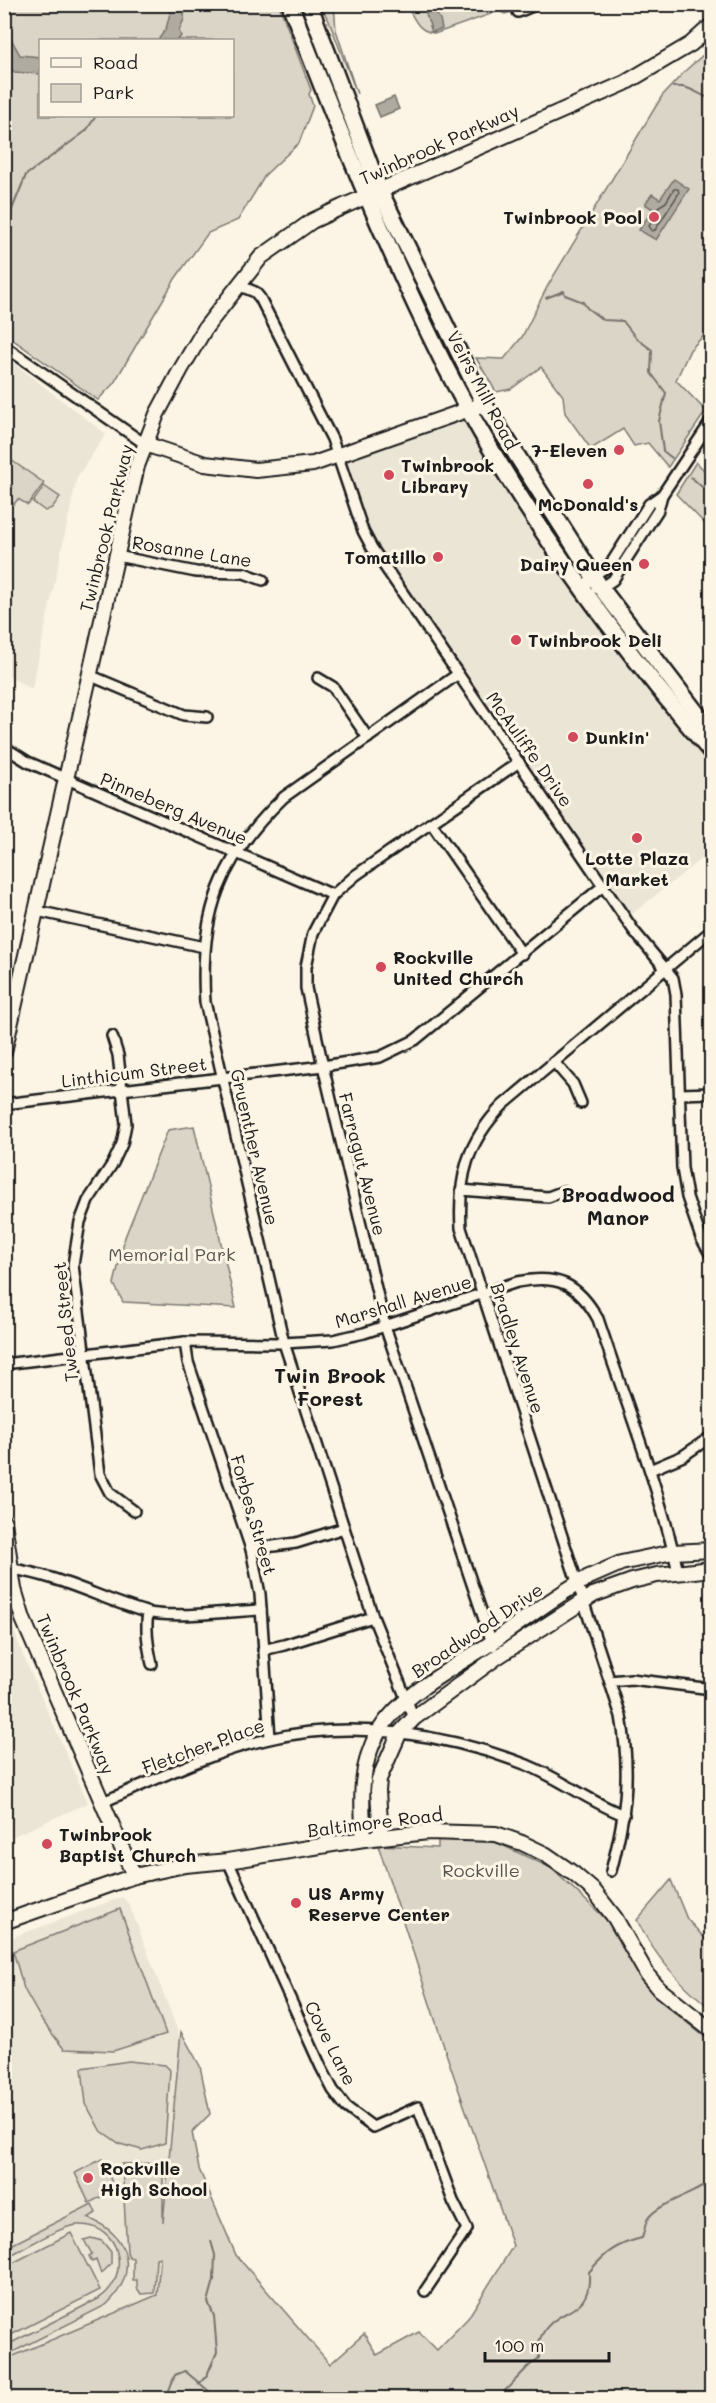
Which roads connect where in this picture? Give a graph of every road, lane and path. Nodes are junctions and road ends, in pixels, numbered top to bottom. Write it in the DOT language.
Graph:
graph roads {
  1 [pos="290,4"];
  2 [pos="309,4"];
  3 [pos="537,4"];
  4 [pos="518,12"];
  5 [pos="711,25"];
  6 [pos="373,192"];
  7 [pos="238,285"];
  8 [pos="4,346"];
  9 [pos="484,404"];
  10 [pos="470,409"];
  11 [pos="711,421"];
  12 [pos="145,444"];
  13 [pos="339,456"];
  14 [pos="662,495"];
  15 [pos="632,530"];
  16 [pos="638,541"];
  17 [pos="117,556"];
  18 [pos="263,580"];
  19 [pos="597,582"];
  20 [pos="583,588"];
  21 [pos="458,674"];
  22 [pos="89,675"];
  23 [pos="318,678"];
  24 [pos="207,717"];
  25 [pos="708,735"];
  26 [pos="368,738"];
  27 [pos="4,747"];
  28 [pos="711,753"];
  29 [pos="519,762"];
  30 [pos="66,779"];
  31 [pos="431,823"];
  32 [pos="236,853"];
  33 [pos="603,886"];
  34 [pos="333,895"];
  35 [pos="37,911"];
  36 [pos="711,930"];
  37 [pos="204,947"];
  38 [pos="522,954"];
  39 [pos="666,968"];
  40 [pos="112,1036"];
  41 [pos="4,1052"];
  42 [pos="554,1062"];
  43 [pos="323,1066"];
  44 [pos="221,1079"];
  45 [pos="123,1090"];
  46 [pos="711,1093"];
  47 [pos="680,1094"];
  48 [pos="580,1103"];
  49 [pos="4,1104"];
  50 [pos="461,1190"];
  51 [pos="564,1191"];
  52 [pos="711,1257"];
  53 [pos="483,1294"];
  54 [pos="385,1326"];
  55 [pos="185,1342"];
  56 [pos="284,1343"];
  57 [pos="83,1354"];
  58 [pos="4,1364"];
  59 [pos="711,1436"];
  60 [pos="650,1470"];
  61 [pos="134,1511"];
  62 [pos="4,1522"];
  63 [pos="344,1527"];
  64 [pos="251,1549"];
  65 [pos="711,1550"];
  66 [pos="673,1552"];
  67 [pos="10,1569"];
  68 [pos="711,1569"];
  69 [pos="678,1572"];
  70 [pos="578,1583"];
  71 [pos="584,1601"];
  72 [pos="261,1610"];
  73 [pos="148,1612"];
  74 [pos="373,1617"];
  75 [pos="491,1642"];
  76 [pos="263,1650"];
  77 [pos="497,1657"];
  78 [pos="152,1664"];
  79 [pos="610,1681"];
  80 [pos="711,1689"];
  81 [pos="406,1700"];
  82 [pos="414,1718"];
  83 [pos="379,1731"];
  84 [pos="399,1734"];
  85 [pos="270,1738"];
  86 [pos="103,1802"];
  87 [pos="624,1815"];
  88 [pos="381,1837"];
  89 [pos="364,1839"];
  90 [pos="228,1861"];
  91 [pos="612,1871"];
  92 [pos="134,1876"];
  93 [pos="4,1922"];
  94 [pos="711,2031"];
  95 [pos="425,2291"];
  1 -- 6 [label="main road, Veirs Mill Road"];
  2 -- 6 [label="main road, Veirs Mill Road"];
  3 -- 4 [label="street"];
  5 -- 6 [label="street, Twinbrook Parkway"];
  6 -- 7 [label="street, Twinbrook Parkway"];
  6 -- 9 [label="main road, Veirs Mill Road"];
  6 -- 10 [label="main road, Veirs Mill Road"];
  7 -- 12 [label="street, Twinbrook Parkway"];
  7 -- 13 [label="street, McAuliffe Drive"];
  8 -- 12 [label="street"];
  9 -- 10 [label="street"];
  9 -- 19 [label="main road, Veirs Mill Road"];
  10 -- 13 [label="street"];
  10 -- 20 [label="main road, Veirs Mill Road"];
  11 -- 14 [label="street"];
  12 -- 13 [label="street"];
  12 -- 17 [label="street, Twinbrook Parkway"];
  13 -- 21 [label="street, McAuliffe Drive"];
  14 -- 15 [label="street"];
  14 -- 16 [label="street"];
  15 -- 16 [label="street"];
  15 -- 19 [label="street"];
  16 -- 19 [label="street"];
  17 -- 18 [label="street, Rosanne Lane"];
  17 -- 22 [label="street, Twinbrook Parkway"];
  19 -- 20 [label="street"];
  19 -- 20 [label="street"];
  19 -- 25 [label="main road, Veirs Mill Road"];
  20 -- 25 [label="main road, Veirs Mill Road"];
  21 -- 26 [label="street, Gruenther Avenue"];
  21 -- 29 [label="street, McAuliffe Drive"];
  22 -- 24 [label="street"];
  22 -- 30 [label="street, Twinbrook Parkway"];
  23 -- 26 [label="street"];
  25 -- 28 [label="main road, Veirs Mill Road"];
  26 -- 32 [label="street, Gruenther Avenue"];
  27 -- 30 [label="street, Pinneberg Avenue"];
  29 -- 31 [label="street, Farragut Avenue"];
  29 -- 33 [label="street, McAuliffe Drive"];
  30 -- 32 [label="street, Pinneberg Avenue"];
  30 -- 35 [label="street, Twinbrook Parkway"];
  31 -- 34 [label="street, Farragut Avenue"];
  31 -- 38 [label="street"];
  32 -- 34 [label="street, Pinneberg Avenue"];
  32 -- 37 [label="street, Gruenther Avenue"];
  33 -- 38 [label="street, Linthicum Street"];
  33 -- 39 [label="street, McAuliffe Drive"];
  34 -- 43 [label="street, Farragut Avenue"];
  35 -- 37 [label="street"];
  35 -- 41 [label="street, Twinbrook Parkway"];
  36 -- 39 [label="street, Bradley Avenue"];
  37 -- 44 [label="street, Gruenther Avenue"];
  38 -- 43 [label="street, Linthicum Street"];
  39 -- 42 [label="street, Bradley Avenue"];
  39 -- 47 [label="street, McAuliffe Drive"];
  40 -- 45 [label="street, Tweed Street"];
  42 -- 48 [label="street"];
  42 -- 50 [label="street, Bradley Avenue"];
  43 -- 44 [label="street, Linthicum Street"];
  43 -- 54 [label="street, Farragut Avenue"];
  44 -- 45 [label="street, Linthicum Street"];
  44 -- 56 [label="street, Gruenther Avenue"];
  45 -- 49 [label="street, Linthicum Street"];
  45 -- 57 [label="street, Tweed Street"];
  46 -- 47 [label="street"];
  47 -- 52 [label="street, McAuliffe Drive"];
  50 -- 51 [label="street"];
  50 -- 53 [label="street, Bradley Avenue"];
  53 -- 54 [label="street, Marshall Avenue"];
  53 -- 60 [label="street, Marshall Avenue"];
  53 -- 70 [label="street, Bradley Avenue"];
  54 -- 56 [label="street, Marshall Avenue"];
  54 -- 75 [label="street, Farragut Avenue"];
  55 -- 56 [label="street, Marshall Avenue"];
  55 -- 57 [label="street, Marshall Avenue"];
  55 -- 64 [label="street, Forbes Street"];
  56 -- 63 [label="street, Gruenther Avenue"];
  57 -- 58 [label="street, Marshall Avenue"];
  57 -- 61 [label="street, Tweed Street"];
  59 -- 60 [label="street"];
  60 -- 66 [label="street, Marshall Avenue"];
  62 -- 67 [label="street, Twinbrook Parkway"];
  63 -- 64 [label="street"];
  63 -- 74 [label="street, Gruenther Avenue"];
  64 -- 72 [label="street, Forbes Street"];
  65 -- 66 [label="street, Broadwood Drive"];
  66 -- 69 [label="street, Marshall Avenue"];
  66 -- 70 [label="street, Broadwood Drive"];
  67 -- 73 [label="street"];
  67 -- 86 [label="street, Twinbrook Parkway"];
  68 -- 69 [label="street, Broadwood Drive"];
  69 -- 71 [label="street, Broadwood Drive"];
  70 -- 71 [label="street, Bradley Avenue"];
  70 -- 75 [label="street, Broadwood Drive"];
  71 -- 77 [label="street, Broadwood Drive"];
  71 -- 79 [label="street, Bradley Avenue"];
  72 -- 73 [label="street"];
  72 -- 76 [label="street, Forbes Street"];
  73 -- 78 [label="street"];
  74 -- 76 [label="street"];
  74 -- 81 [label="street, Gruenther Avenue"];
  75 -- 77 [label="street, Farragut Avenue"];
  75 -- 81 [label="street, Broadwood Drive"];
  76 -- 85 [label="street, Forbes Street"];
  77 -- 82 [label="street, Broadwood Drive"];
  79 -- 80 [label="street"];
  79 -- 87 [label="street, Bradley Avenue"];
  81 -- 82 [label="street, Gruenther Avenue"];
  81 -- 83 [label="street, Broadwood Drive"];
  82 -- 84 [label="street, Broadwood Drive"];
  83 -- 84 [label="street, Fletcher Place"];
  83 -- 85 [label="street, Fletcher Place"];
  83 -- 89 [label="street, Broadwood Drive"];
  84 -- 87 [label="street, Fletcher Place"];
  84 -- 88 [label="street, Broadwood Drive"];
  85 -- 86 [label="street, Fletcher Place"];
  86 -- 92 [label="street, Twinbrook Parkway"];
  87 -- 91 [label="street, Bradley Avenue"];
  88 -- 89 [label="street, Baltimore Road"];
  88 -- 94 [label="street, Baltimore Road"];
  89 -- 90 [label="street, Baltimore Road"];
  90 -- 92 [label="street, Baltimore Road"];
  90 -- 95 [label="street, Cove Lane"];
  92 -- 93 [label="street, Baltimore Road"];
}
